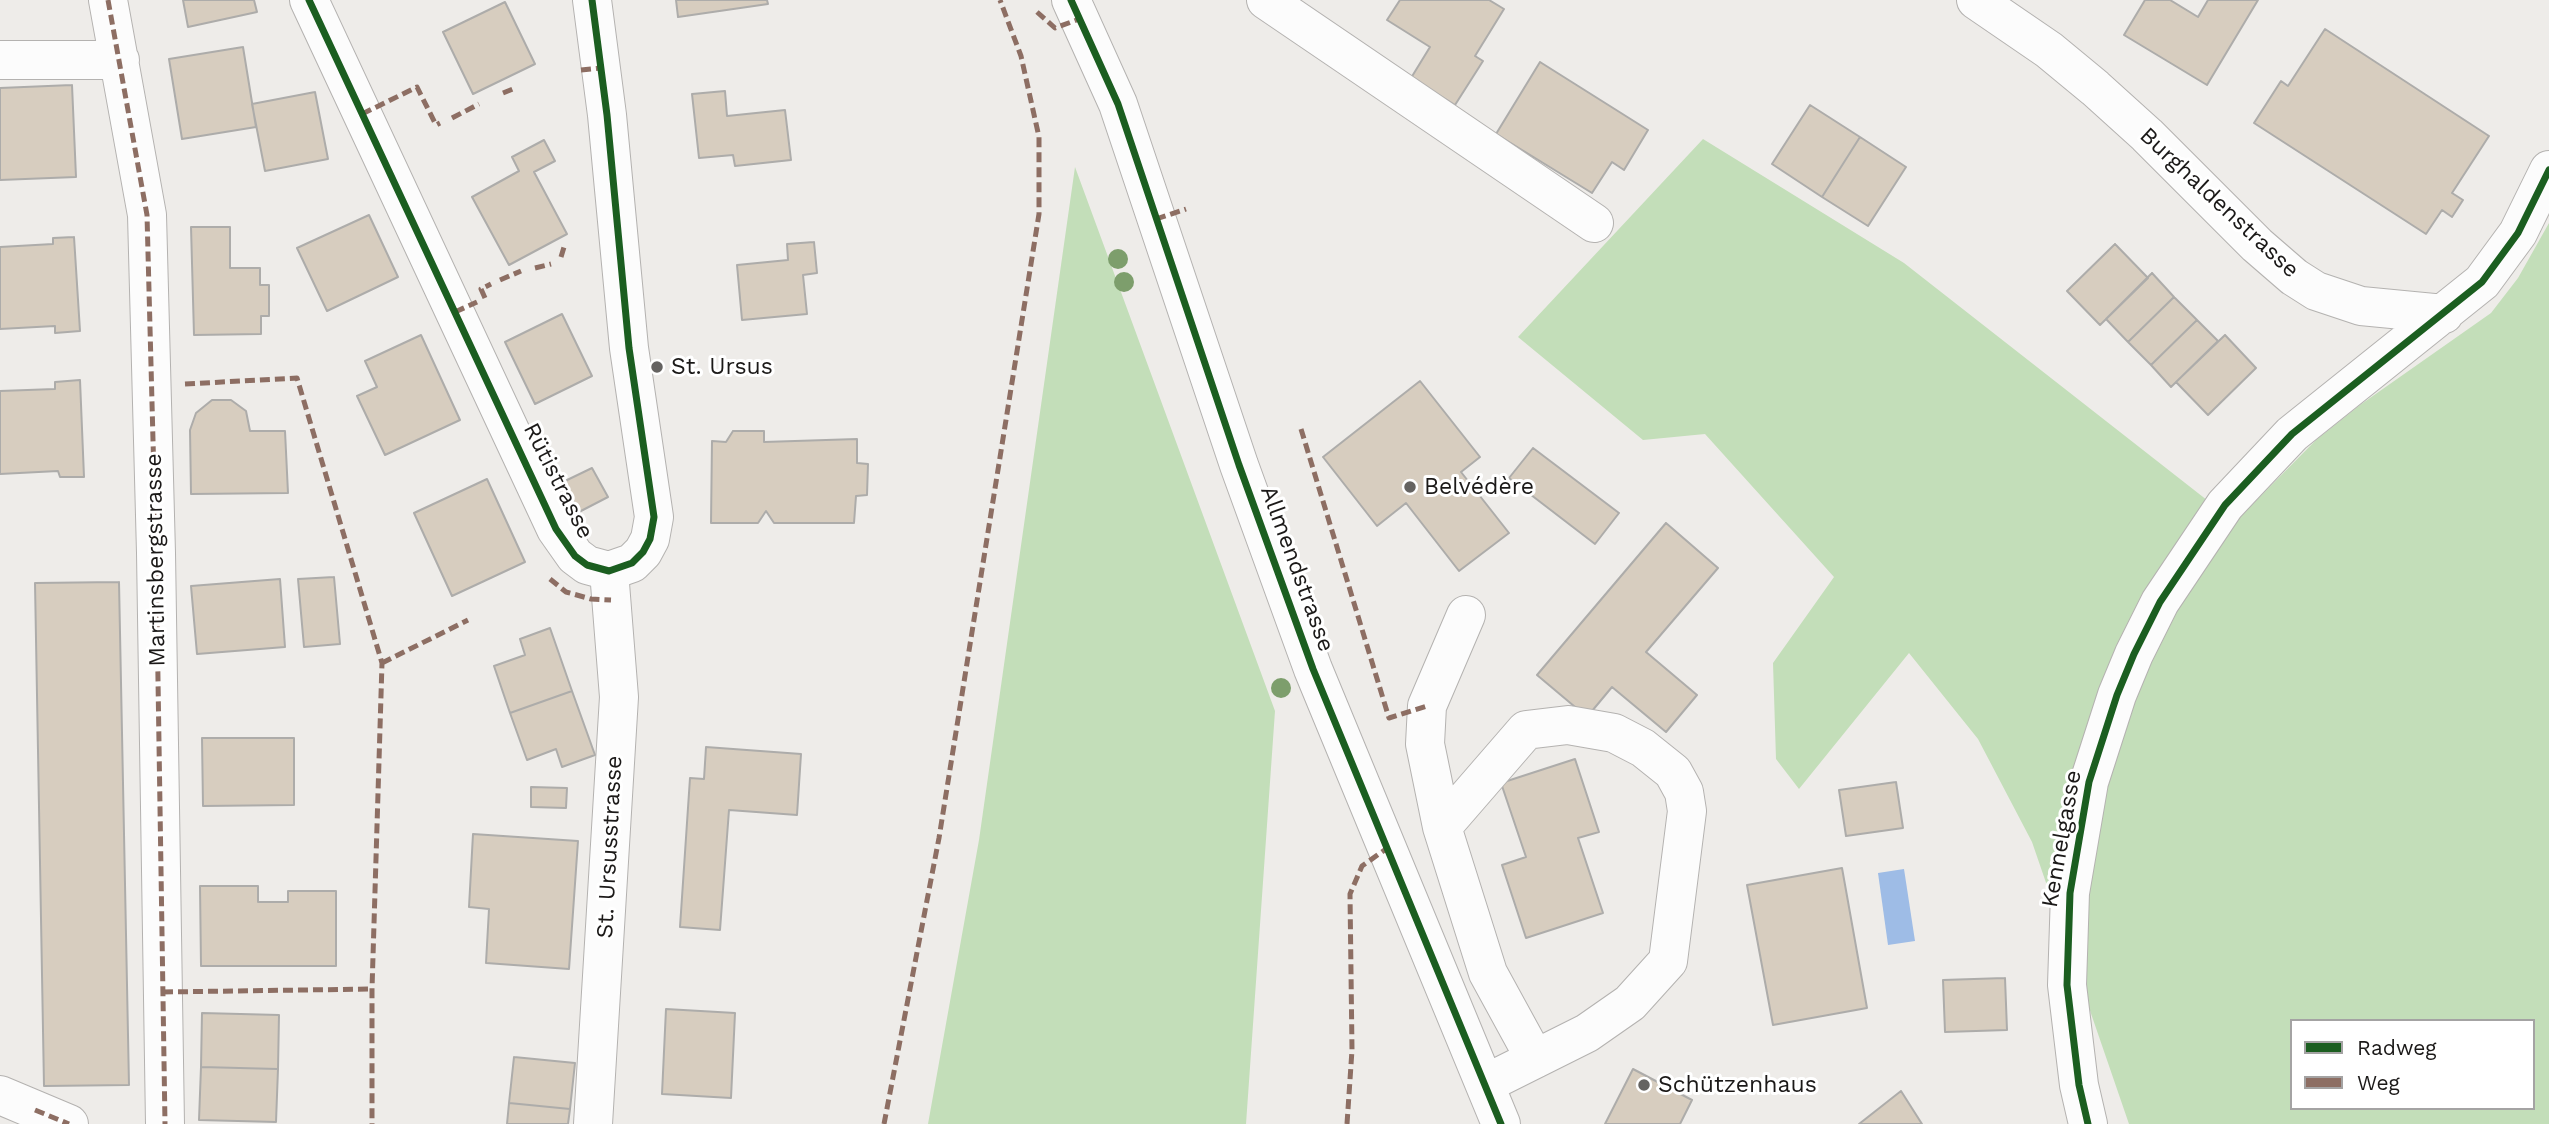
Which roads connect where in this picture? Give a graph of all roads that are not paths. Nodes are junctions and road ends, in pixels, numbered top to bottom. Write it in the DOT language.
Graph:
graph roads {
  1 [pos="108,0"];
  2 [pos="309,0"];
  3 [pos="592,0"];
  4 [pos="1266,0"];
  5 [pos="1976,0"];
  6 [pos="1077,9"];
  7 [pos="0,60"];
  8 [pos="120,60"];
  9 [pos="2549,170"];
  10 [pos="1594,223"];
  11 [pos="2444,314"];
  12 [pos="608,571"];
  13 [pos="1466,615"];
  14 [pos="1442,827"];
  15 [pos="1535,1059"];
  16 [pos="1485,1084"];
  17 [pos="0,1095"];
  18 [pos="69,1124"];
  19 [pos="164,1124"];
  20 [pos="593,1124"];
  21 [pos="1501,1124"];
  22 [pos="2088,1124"];
  1 -- 8 [label="street, Martinsbergstrasse"];
  2 -- 12 [label="street, Rütistrasse"];
  3 -- 12 [label="street"];
  4 -- 10 [label="street"];
  5 -- 11 [label="street, Burghaldenstrasse"];
  6 -- 16 [label="street, Allmendstrasse"];
  7 -- 8 [label="street"];
  8 -- 19 [label="street, Martinsbergstrasse"];
  9 -- 11 [label="street"];
  11 -- 22 [label="street, Kennelgasse"];
  12 -- 20 [label="street, St. Ursusstrasse"];
  13 -- 14 [label="street"];
  14 -- 15 [label="street"];
  14 -- 15 [label="street"];
  15 -- 16 [label="street"];
  16 -- 21 [label="street, Allmendstrasse"];
  17 -- 18 [label="street"];
}
